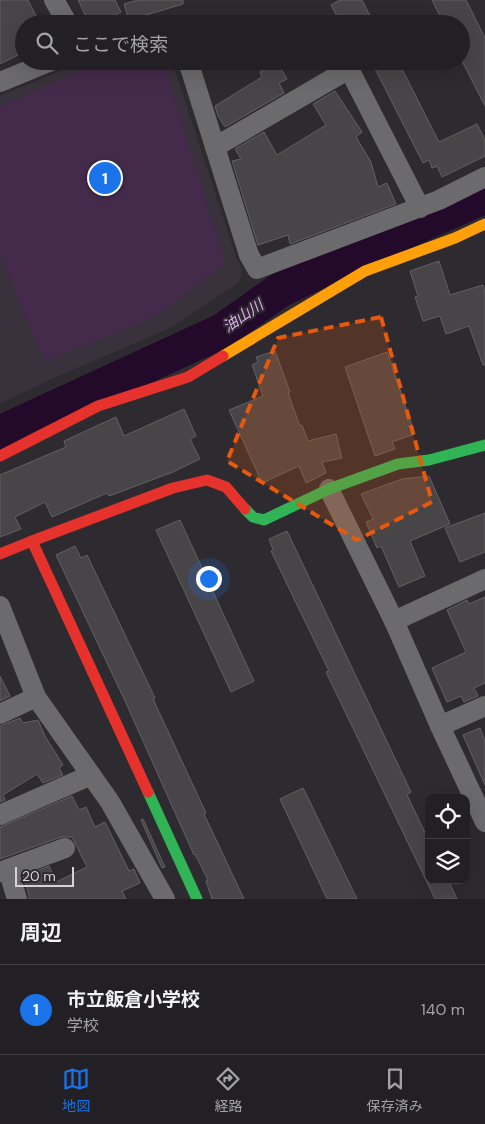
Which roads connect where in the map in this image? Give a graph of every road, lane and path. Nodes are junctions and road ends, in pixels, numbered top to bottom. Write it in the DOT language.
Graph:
graph roads {
  1 [pos="54,0"];
  2 [pos="63,15"];
  3 [pos="29,70"];
  4 [pos="191,70"];
  5 [pos="347,70"];
  6 [pos="350,70"];
  7 [pos="0,82"];
  8 [pos="215,147"];
  9 [pos="485,177"];
  10 [pos="420,208"];
  11 [pos="485,224"];
  12 [pos="485,445"];
  13 [pos="0,456"];
  14 [pos="330,489"];
  15 [pos="32,541"];
  16 [pos="0,554"];
  17 [pos="485,579"];
  18 [pos="0,606"];
  19 [pos="394,621"];
  20 [pos="36,697"];
  21 [pos="485,706"];
  22 [pos="0,714"];
  23 [pos="440,726"];
  24 [pos="91,775"];
  25 [pos="0,815"];
  26 [pos="485,822"];
  27 [pos="65,848"];
  28 [pos="4,871"];
  29 [pos="17,899"];
  30 [pos="165,899"];
  31 [pos="198,899"];
  1 -- 2 [label="street"];
  3 -- 7 [label="street"];
  4 -- 8 [label="street"];
  5 -- 8 [label="street"];
  6 -- 10 [label="street"];
  8 -- 10 [label="street"];
  9 -- 10 [label="street"];
  11 -- 13 [label="street"];
  12 -- 14 [label="street"];
  14 -- 15 [label="street"];
  14 -- 19 [label="street"];
  15 -- 16 [label="street"];
  15 -- 31 [label="street"];
  17 -- 19 [label="street"];
  18 -- 20 [label="street"];
  19 -- 23 [label="street"];
  20 -- 22 [label="street"];
  20 -- 24 [label="street"];
  21 -- 23 [label="street"];
  23 -- 26 [label="street"];
  24 -- 25 [label="street"];
  24 -- 30 [label="street"];
  27 -- 28 [label="street"];
  28 -- 29 [label="street"];
}
